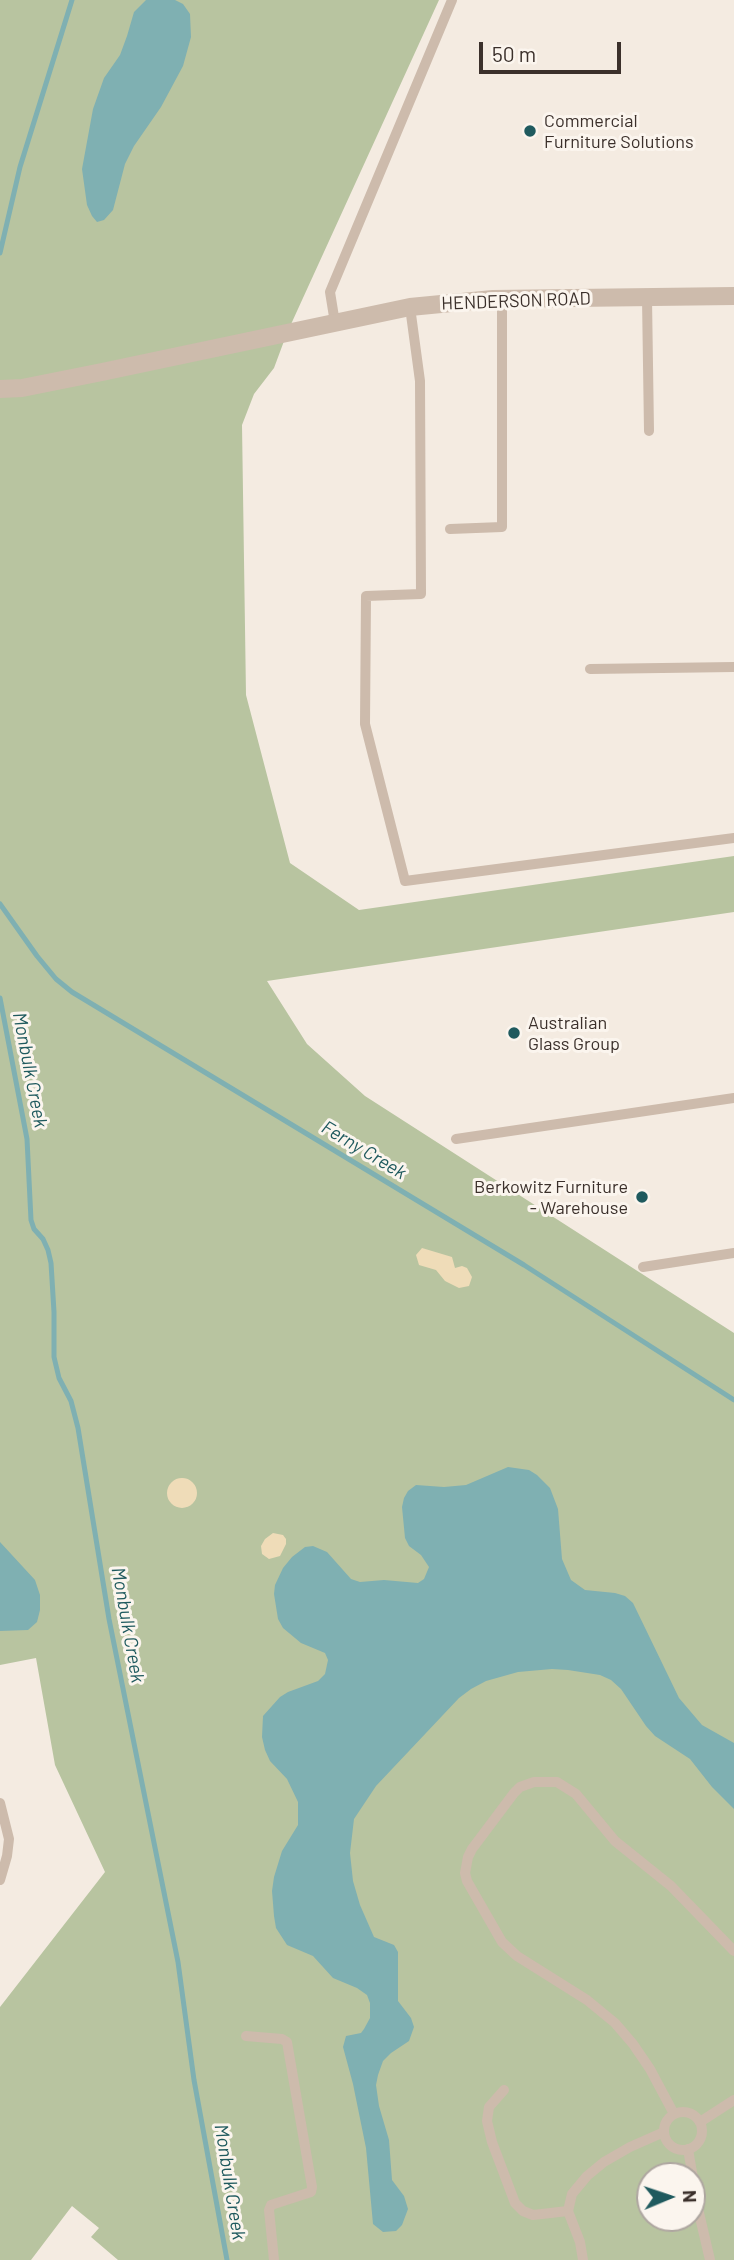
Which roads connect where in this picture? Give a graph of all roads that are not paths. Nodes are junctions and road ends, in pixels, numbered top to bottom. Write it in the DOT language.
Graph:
graph roads {
  1 [pos="452,0"];
  2 [pos="734,296"];
  3 [pos="647,298"];
  4 [pos="502,299"];
  5 [pos="410,307"];
  6 [pos="335,323"];
  7 [pos="0,389"];
  8 [pos="649,430"];
  9 [pos="450,529"];
  10 [pos="734,667"];
  11 [pos="590,669"];
  12 [pos="734,838"];
  13 [pos="734,1098"];
  14 [pos="456,1139"];
  15 [pos="734,1253"];
  16 [pos="643,1267"];
  17 [pos="0,1803"];
  18 [pos="0,1880"];
  19 [pos="734,1951"];
  20 [pos="246,2036"];
  21 [pos="504,2090"];
  22 [pos="734,2100"];
  23 [pos="674,2114"];
  24 [pos="700,2122"];
  25 [pos="664,2132"];
  26 [pos="688,2149"];
  27 [pos="568,2211"];
  28 [pos="274,2260"];
  29 [pos="583,2260"];
  30 [pos="710,2260"];
  1 -- 6 [label="lane"];
  2 -- 3 [label="street, HENDERSON ROAD"];
  3 -- 4 [label="street, HENDERSON ROAD"];
  3 -- 8 [label="lane"];
  4 -- 5 [label="street, HENDERSON ROAD"];
  4 -- 9 [label="lane"];
  5 -- 6 [label="street, HENDERSON ROAD"];
  5 -- 12 [label="lane"];
  6 -- 7 [label="street, HENDERSON ROAD"];
  10 -- 11 [label="lane"];
  13 -- 14 [label="lane"];
  15 -- 16 [label="lane"];
  17 -- 18 [label="lane"];
  19 -- 23 [label="lane"];
  20 -- 28 [label="lane"];
  21 -- 27 [label="lane"];
  22 -- 24 [label="lane"];
  23 -- 24 [label="lane"];
  23 -- 25 [label="lane"];
  24 -- 26 [label="lane"];
  25 -- 26 [label="lane"];
  25 -- 27 [label="lane"];
  26 -- 30 [label="lane"];
  27 -- 29 [label="lane"];
}
